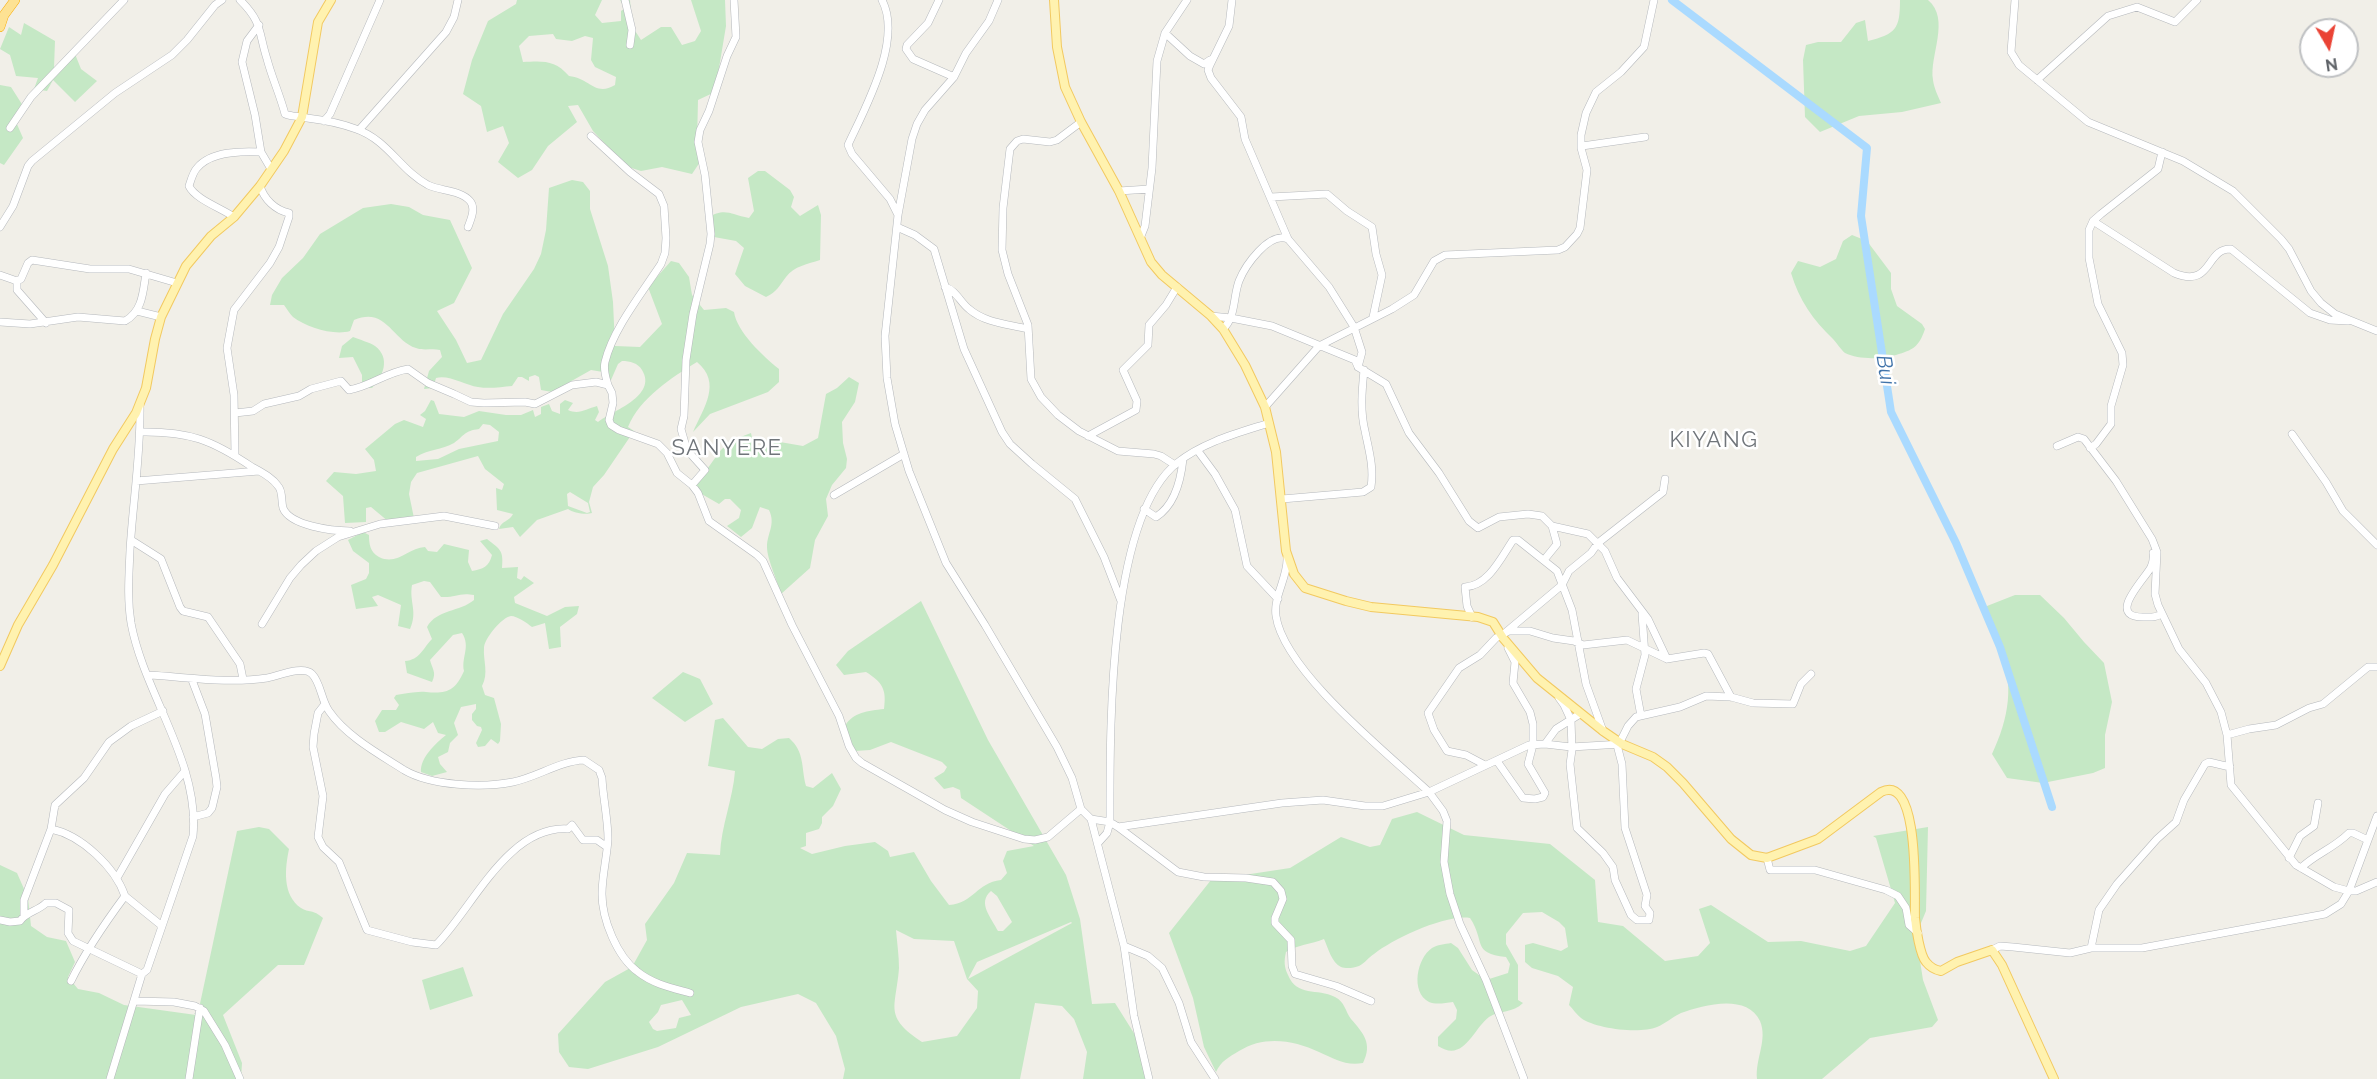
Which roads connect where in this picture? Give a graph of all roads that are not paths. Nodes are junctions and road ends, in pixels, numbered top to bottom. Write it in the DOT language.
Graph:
graph roads {
  1 [pos="15,0"];
  2 [pos="124,0"];
  3 [pos="222,0"];
  4 [pos="240,0"];
  5 [pos="331,0"];
  6 [pos="380,0"];
  7 [pos="458,0"];
  8 [pos="626,0"];
  9 [pos="734,0"];
  10 [pos="882,0"];
  11 [pos="939,0"];
  12 [pos="998,0"];
  13 [pos="1054,0"];
  14 [pos="1187,0"];
  15 [pos="1232,0"];
  16 [pos="1654,0"];
  17 [pos="2015,0"];
  18 [pos="2197,0"];
  19 [pos="259,25"];
  20 [pos="0,27"];
  21 [pos="1165,33"];
  22 [pos="630,45"];
  23 [pos="1212,58"];
  24 [pos="954,77"];
  25 [pos="2037,80"];
  26 [pos="302,117"];
  27 [pos="324,120"];
  28 [pos="1082,122"];
  29 [pos="10,128"];
  30 [pos="359,130"];
  31 [pos="591,135"];
  32 [pos="1645,137"];
  33 [pos="1582,146"];
  34 [pos="261,152"];
  35 [pos="2162,152"];
  36 [pos="271,169"];
  37 [pos="260,186"];
  38 [pos="1149,189"];
  39 [pos="1119,191"];
  40 [pos="1271,197"];
  41 [pos="898,216"];
  42 [pos="234,217"];
  43 [pos="2094,221"];
  44 [pos="0,227"];
  45 [pos="468,227"];
  46 [pos="897,227"];
  47 [pos="1141,236"];
  48 [pos="1288,239"];
  49 [pos="146,273"];
  50 [pos="0,275"];
  51 [pos="17,281"];
  52 [pos="177,284"];
  53 [pos="945,287"];
  54 [pos="1177,287"];
  55 [pos="137,311"];
  56 [pos="1211,316"];
  57 [pos="161,317"];
  58 [pos="1373,317"];
  59 [pos="1231,318"];
  60 [pos="0,322"];
  61 [pos="46,322"];
  62 [pos="2355,322"];
  63 [pos="1354,327"];
  64 [pos="1028,328"];
  65 [pos="1223,329"];
  66 [pos="2377,331"];
  67 [pos="1319,346"];
  68 [pos="1361,369"];
  69 [pos="608,385"];
  70 [pos="140,399"];
  71 [pos="1265,407"];
  72 [pos="235,413"];
  73 [pos="1269,423"];
  74 [pos="140,432"];
  75 [pos="2292,434"];
  76 [pos="1088,436"];
  77 [pos="2057,446"];
  78 [pos="2090,448"];
  79 [pos="1198,451"];
  80 [pos="904,454"];
  81 [pos="235,455"];
  82 [pos="1184,459"];
  83 [pos="1174,465"];
  84 [pos="259,471"];
  85 [pos="1665,479"];
  86 [pos="136,481"];
  87 [pos="692,485"];
  88 [pos="834,495"];
  89 [pos="1282,499"];
  90 [pos="1144,509"];
  91 [pos="1552,525"];
  92 [pos="495,526"];
  93 [pos="355,531"];
  94 [pos="2152,539"];
  95 [pos="131,540"];
  96 [pos="1598,543"];
  97 [pos="2377,545"];
  98 [pos="1286,551"];
  99 [pos="1544,561"];
  100 [pos="1562,585"];
  101 [pos="1278,599"];
  102 [pos="1121,601"];
  103 [pos="1642,612"];
  104 [pos="2161,614"];
  105 [pos="1472,617"];
  106 [pos="262,624"];
  107 [pos="1502,637"];
  108 [pos="1579,644"];
  109 [pos="1645,649"];
  110 [pos="1667,658"];
  111 [pos="0,666"];
  112 [pos="2377,667"];
  113 [pos="1811,674"];
  114 [pos="148,675"];
  115 [pos="243,679"];
  116 [pos="192,680"];
  117 [pos="1555,693"];
  118 [pos="1731,697"];
  119 [pos="325,705"];
  120 [pos="163,711"];
  121 [pos="1580,714"];
  122 [pos="1597,714"];
  123 [pos="1641,716"];
  124 [pos="1571,720"];
  125 [pos="1590,721"];
  126 [pos="1603,731"];
  127 [pos="2227,735"];
  128 [pos="1545,744"];
  129 [pos="1620,744"];
  130 [pos="1533,745"];
  131 [pos="1571,747"];
  132 [pos="1497,761"];
  133 [pos="1485,765"];
  134 [pos="2230,768"];
  135 [pos="184,772"];
  136 [pos="1429,792"];
  137 [pos="2318,802"];
  138 [pos="1081,809"];
  139 [pos="2377,816"];
  140 [pos="193,817"];
  141 [pos="1091,819"];
  142 [pos="1110,822"];
  143 [pos="1118,826"];
  144 [pos="51,828"];
  145 [pos="2368,840"];
  146 [pos="1098,843"];
  147 [pos="607,847"];
  148 [pos="1767,858"];
  149 [pos="2289,858"];
  150 [pos="2301,868"];
  151 [pos="117,878"];
  152 [pos="2377,882"];
  153 [pos="2349,891"];
  154 [pos="125,896"];
  155 [pos="24,916"];
  156 [pos="0,920"];
  157 [pos="162,926"];
  158 [pos="1918,933"];
  159 [pos="1124,946"];
  160 [pos="87,948"];
  161 [pos="2091,948"];
  162 [pos="1992,950"];
  163 [pos="142,974"];
  164 [pos="71,981"];
  165 [pos="690,993"];
  166 [pos="135,1001"];
  167 [pos="1371,1001"];
  168 [pos="200,1008"];
  169 [pos="110,1079"];
  170 [pos="189,1079"];
  171 [pos="240,1079"];
  172 [pos="1149,1079"];
  173 [pos="1215,1079"];
  174 [pos="1524,1079"];
  175 [pos="2054,1079"];
  1 -- 20 [label="highway"];
  2 -- 29 [label="street"];
  3 -- 44 [label="street"];
  4 -- 19 [label="street"];
  5 -- 26 [label="main road"];
  6 -- 27 [label="street"];
  7 -- 30 [label="street"];
  8 -- 22 [label="street"];
  9 -- 87 [label="street"];
  10 -- 41 [label="street"];
  11 -- 24 [label="street"];
  12 -- 24 [label="street"];
  13 -- 28 [label="main road"];
  14 -- 21 [label="street"];
  15 -- 23 [label="street"];
  16 -- 33 [label="street"];
  17 -- 25 [label="street"];
  18 -- 25 [label="street"];
  19 -- 26 [label="street"];
  19 -- 34 [label="street"];
  21 -- 23 [label="street"];
  21 -- 38 [label="street"];
  23 -- 40 [label="street"];
  24 -- 41 [label="street"];
  25 -- 35 [label="street"];
  26 -- 27 [label="street"];
  26 -- 36 [label="main road"];
  27 -- 30 [label="street"];
  28 -- 39 [label="main road"];
  28 -- 64 [label="street"];
  30 -- 45 [label="street"];
  31 -- 69 [label="street"];
  32 -- 33 [label="street"];
  33 -- 58 [label="street"];
  34 -- 36 [label="street"];
  34 -- 42 [label="street"];
  35 -- 43 [label="street"];
  35 -- 62 [label="street"];
  36 -- 37 [label="main road"];
  37 -- 42 [label="main road"];
  37 -- 72 [label="street"];
  38 -- 39 [label="street"];
  38 -- 47 [label="street"];
  39 -- 47 [label="main road"];
  40 -- 48 [label="street"];
  40 -- 58 [label="street"];
  41 -- 46 [label="street"];
  42 -- 52 [label="main road"];
  43 -- 62 [label="street"];
  43 -- 78 [label="street"];
  46 -- 53 [label="street"];
  46 -- 80 [label="street"];
  47 -- 54 [label="main road"];
  48 -- 59 [label="street"];
  48 -- 63 [label="street"];
  49 -- 51 [label="street"];
  49 -- 52 [label="street"];
  49 -- 55 [label="street"];
  50 -- 51 [label="street"];
  51 -- 61 [label="street"];
  52 -- 57 [label="main road"];
  53 -- 64 [label="street"];
  53 -- 102 [label="street"];
  54 -- 56 [label="main road"];
  54 -- 76 [label="street"];
  55 -- 57 [label="street"];
  55 -- 61 [label="street"];
  56 -- 59 [label="street"];
  56 -- 65 [label="main road"];
  57 -- 70 [label="main road"];
  58 -- 63 [label="street"];
  59 -- 65 [label="street"];
  59 -- 67 [label="street"];
  60 -- 61 [label="street"];
  62 -- 66 [label="street"];
  63 -- 67 [label="street"];
  63 -- 68 [label="street"];
  64 -- 76 [label="street"];
  65 -- 71 [label="main road"];
  67 -- 68 [label="street"];
  67 -- 71 [label="street"];
  68 -- 89 [label="street"];
  68 -- 91 [label="street"];
  69 -- 72 [label="street"];
  69 -- 87 [label="street"];
  70 -- 74 [label="street"];
  70 -- 111 [label="main road"];
  71 -- 73 [label="main road"];
  72 -- 81 [label="street"];
  73 -- 79 [label="street"];
  73 -- 89 [label="main road"];
  74 -- 81 [label="street"];
  74 -- 86 [label="street"];
  75 -- 97 [label="street"];
  76 -- 83 [label="street"];
  77 -- 78 [label="street"];
  78 -- 94 [label="street"];
  79 -- 82 [label="street"];
  79 -- 101 [label="street"];
  80 -- 88 [label="street"];
  80 -- 138 [label="street"];
  81 -- 84 [label="street"];
  82 -- 83 [label="street"];
  82 -- 90 [label="street"];
  83 -- 90 [label="street"];
  84 -- 86 [label="street"];
  84 -- 93 [label="street"];
  85 -- 96 [label="street"];
  86 -- 95 [label="street"];
  87 -- 138 [label="street"];
  89 -- 98 [label="main road"];
  90 -- 102 [label="street"];
  91 -- 96 [label="street"];
  91 -- 99 [label="street"];
  92 -- 93 [label="street"];
  93 -- 106 [label="street"];
  94 -- 104 [label="street"];
  94 -- 104 [label="street"];
  95 -- 114 [label="street"];
  95 -- 115 [label="street"];
  96 -- 100 [label="street"];
  96 -- 103 [label="street"];
  98 -- 101 [label="street"];
  98 -- 105 [label="main road"];
  99 -- 100 [label="street"];
  99 -- 105 [label="street"];
  100 -- 107 [label="street"];
  100 -- 108 [label="street"];
  101 -- 136 [label="street"];
  102 -- 142 [label="street"];
  103 -- 109 [label="street"];
  103 -- 110 [label="street"];
  104 -- 127 [label="street"];
  105 -- 107 [label="main road"];
  107 -- 108 [label="street"];
  107 -- 117 [label="main road"];
  107 -- 130 [label="street"];
  107 -- 133 [label="street"];
  108 -- 109 [label="street"];
  108 -- 122 [label="street"];
  109 -- 110 [label="street"];
  109 -- 123 [label="street"];
  110 -- 118 [label="street"];
  112 -- 127 [label="street"];
  113 -- 118 [label="street"];
  114 -- 116 [label="street"];
  114 -- 120 [label="street"];
  115 -- 116 [label="street"];
  115 -- 119 [label="street"];
  116 -- 140 [label="street"];
  117 -- 121 [label="main road"];
  117 -- 124 [label="street"];
  118 -- 123 [label="street"];
  119 -- 147 [label="street"];
  119 -- 147 [label="street"];
  120 -- 135 [label="street"];
  120 -- 144 [label="street"];
  121 -- 124 [label="street"];
  121 -- 125 [label="main road"];
  122 -- 125 [label="street"];
  122 -- 126 [label="street"];
  123 -- 129 [label="street"];
  124 -- 128 [label="street"];
  124 -- 131 [label="street"];
  125 -- 126 [label="main road"];
  126 -- 129 [label="main road"];
  127 -- 134 [label="street"];
  128 -- 130 [label="street"];
  128 -- 131 [label="street"];
  129 -- 131 [label="street"];
  129 -- 131 [label="street"];
  129 -- 148 [label="main road"];
  130 -- 132 [label="street"];
  130 -- 132 [label="street"];
  132 -- 133 [label="street"];
  133 -- 136 [label="street"];
  134 -- 149 [label="street"];
  134 -- 161 [label="street"];
  135 -- 140 [label="street"];
  135 -- 151 [label="street"];
  136 -- 143 [label="street"];
  136 -- 174 [label="street"];
  137 -- 149 [label="street"];
  138 -- 141 [label="street"];
  139 -- 145 [label="street"];
  140 -- 157 [label="street"];
  141 -- 142 [label="street"];
  141 -- 146 [label="street"];
  142 -- 143 [label="street"];
  142 -- 146 [label="street"];
  143 -- 167 [label="street"];
  144 -- 151 [label="street"];
  144 -- 155 [label="street"];
  145 -- 150 [label="street"];
  145 -- 153 [label="street"];
  146 -- 159 [label="street"];
  147 -- 165 [label="street"];
  148 -- 158 [label="street"];
  148 -- 158 [label="main road"];
  149 -- 150 [label="street"];
  150 -- 153 [label="street"];
  151 -- 154 [label="street"];
  152 -- 153 [label="street"];
  153 -- 161 [label="street"];
  154 -- 157 [label="street"];
  154 -- 160 [label="street"];
  155 -- 156 [label="street"];
  155 -- 160 [label="street"];
  157 -- 163 [label="street"];
  158 -- 162 [label="main road"];
  159 -- 172 [label="street"];
  159 -- 173 [label="street"];
  160 -- 163 [label="street"];
  160 -- 164 [label="street"];
  161 -- 162 [label="street"];
  162 -- 175 [label="main road"];
  163 -- 166 [label="street"];
  166 -- 168 [label="street"];
  166 -- 169 [label="street"];
  168 -- 170 [label="street"];
  168 -- 171 [label="street"];
}
